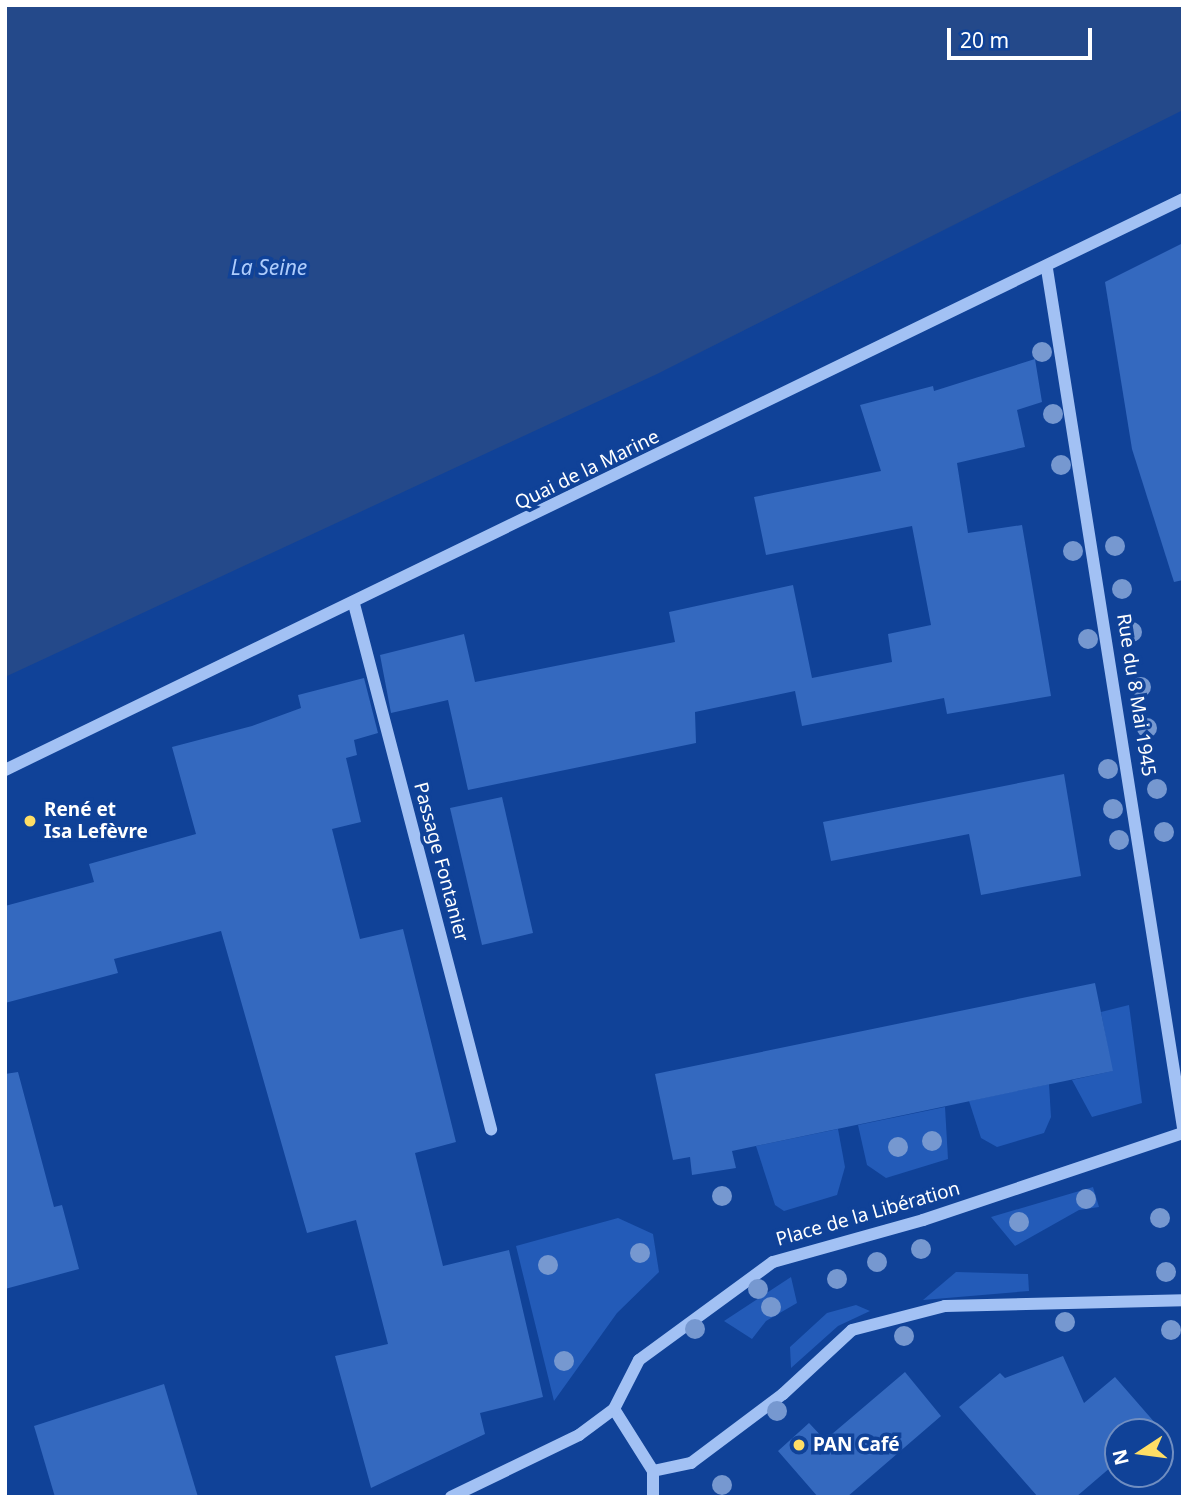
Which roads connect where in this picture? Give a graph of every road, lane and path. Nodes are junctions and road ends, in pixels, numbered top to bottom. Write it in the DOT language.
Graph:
graph roads {
  1 [pos="1183,199"];
  2 [pos="1047,269"];
  3 [pos="354,604"];
  4 [pos="5,770"];
  5 [pos="491,1129"];
  6 [pos="1183,1130"];
  7 [pos="1183,1300"];
  8 [pos="614,1409"];
  9 [pos="653,1471"];
  10 [pos="451,1497"];
  11 [pos="653,1497"];
  1 -- 2 [label="street, Quai de la Marine"];
  2 -- 3 [label="street, Quai de la Marine"];
  2 -- 6 [label="street, Rue du 8 Mai 1945"];
  3 -- 4 [label="street, Quai de la Marine"];
  3 -- 5 [label="street, Passage Fontanier"];
  6 -- 8 [label="street, Place de la Libération"];
  7 -- 9 [label="street"];
  8 -- 9 [label="street"];
  8 -- 10 [label="street"];
  9 -- 11 [label="street"];
}
